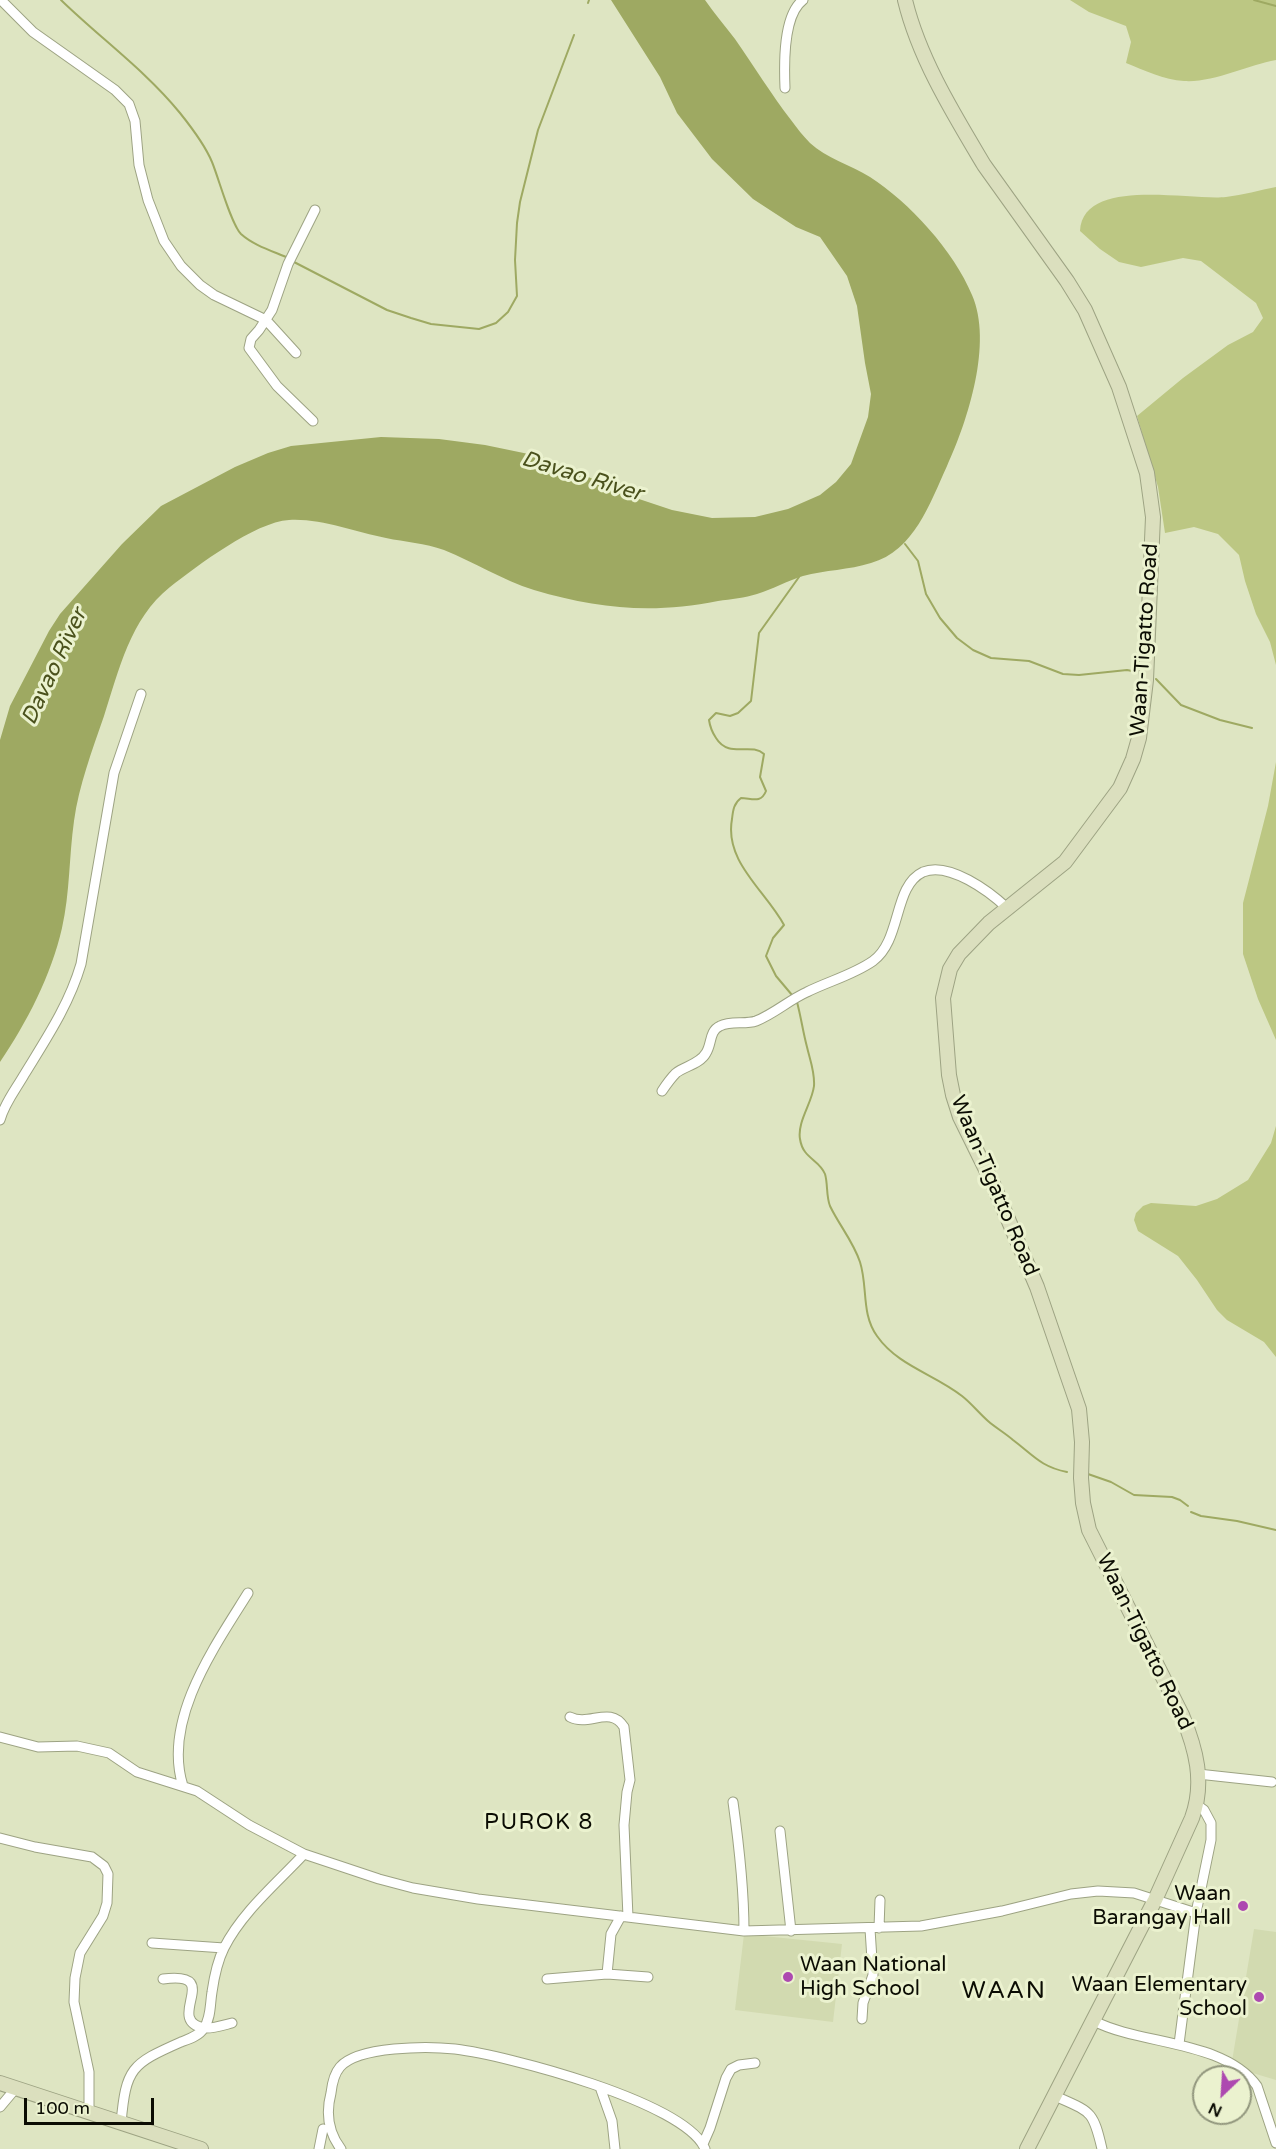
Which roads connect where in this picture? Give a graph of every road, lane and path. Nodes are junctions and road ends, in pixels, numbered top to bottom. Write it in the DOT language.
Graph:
graph roads {
  1 [pos="1,0"];
  2 [pos="803,0"];
  3 [pos="905,0"];
  4 [pos="785,88"];
  5 [pos="315,210"];
  6 [pos="266,320"];
  7 [pos="296,353"];
  8 [pos="313,421"];
  9 [pos="141,694"];
  10 [pos="1007,908"];
  11 [pos="662,1091"];
  12 [pos="0,1120"];
  13 [pos="248,1593"];
  14 [pos="570,1717"];
  15 [pos="0,1737"];
  16 [pos="1198,1774"];
  17 [pos="1272,1782"];
  18 [pos="183,1786"];
  19 [pos="733,1802"];
  20 [pos="1197,1805"];
  21 [pos="780,1831"];
  22 [pos="0,1838"];
  23 [pos="304,1854"];
  24 [pos="880,1900"];
  25 [pos="1155,1900"];
  26 [pos="1196,1913"];
  27 [pos="625,1917"];
  28 [pos="875,1928"];
  29 [pos="744,1931"];
  30 [pos="791,1931"];
  31 [pos="152,1943"];
  32 [pos="224,1948"];
  33 [pos="607,1974"];
  34 [pos="648,1977"];
  35 [pos="163,1979"];
  36 [pos="547,1979"];
  37 [pos="862,2019"];
  38 [pos="1094,2021"];
  39 [pos="232,2023"];
  40 [pos="204,2028"];
  41 [pos="1179,2044"];
  42 [pos="755,2063"];
  43 [pos="7,2086"];
  44 [pos="600,2087"];
  45 [pos="1055,2096"];
  46 [pos="0,2107"];
  47 [pos="88,2112"];
  48 [pos="121,2123"];
  49 [pos="322,2129"];
  50 [pos="1276,2143"];
  51 [pos="704,2146"];
  52 [pos="201,2149"];
  53 [pos="319,2149"];
  54 [pos="340,2149"];
  55 [pos="615,2149"];
  56 [pos="1027,2149"];
  57 [pos="1102,2149"];
  1 -- 6 [label="street"];
  2 -- 4 [label="street"];
  3 -- 10 [label="street, Waan-Tigatto Road"];
  5 -- 6 [label="street"];
  6 -- 7 [label="street"];
  6 -- 8 [label="street"];
  9 -- 12 [label="street"];
  10 -- 11 [label="street"];
  10 -- 16 [label="street, Waan-Tigatto Road"];
  13 -- 18 [label="street"];
  14 -- 27 [label="street"];
  15 -- 18 [label="street"];
  16 -- 17 [label="street"];
  16 -- 20 [label="street, Waan-Tigatto Road"];
  18 -- 23 [label="street"];
  19 -- 29 [label="street"];
  20 -- 25 [label="street, Waan-Tigatto Road"];
  20 -- 26 [label="street"];
  21 -- 30 [label="street"];
  22 -- 47 [label="street"];
  23 -- 27 [label="street"];
  23 -- 32 [label="street"];
  24 -- 28 [label="street"];
  25 -- 26 [label="street"];
  25 -- 28 [label="street"];
  25 -- 38 [label="street, Waan-Tigatto Road"];
  26 -- 41 [label="street"];
  27 -- 29 [label="street"];
  27 -- 33 [label="street"];
  28 -- 30 [label="street"];
  28 -- 37 [label="street"];
  29 -- 30 [label="street"];
  31 -- 32 [label="street"];
  32 -- 40 [label="street"];
  33 -- 34 [label="street"];
  33 -- 36 [label="street"];
  35 -- 40 [label="street"];
  38 -- 41 [label="street"];
  38 -- 45 [label="street, Waan-Tigatto Road"];
  39 -- 40 [label="street"];
  40 -- 48 [label="street"];
  41 -- 50 [label="street"];
  42 -- 51 [label="street"];
  43 -- 46 [label="street"];
  43 -- 47 [label="street"];
  44 -- 51 [label="street"];
  44 -- 54 [label="street"];
  44 -- 55 [label="street"];
  45 -- 56 [label="street, Waan-Tigatto Road"];
  45 -- 57 [label="street"];
  47 -- 48 [label="street"];
  48 -- 52 [label="street"];
  49 -- 53 [label="street"];
}
